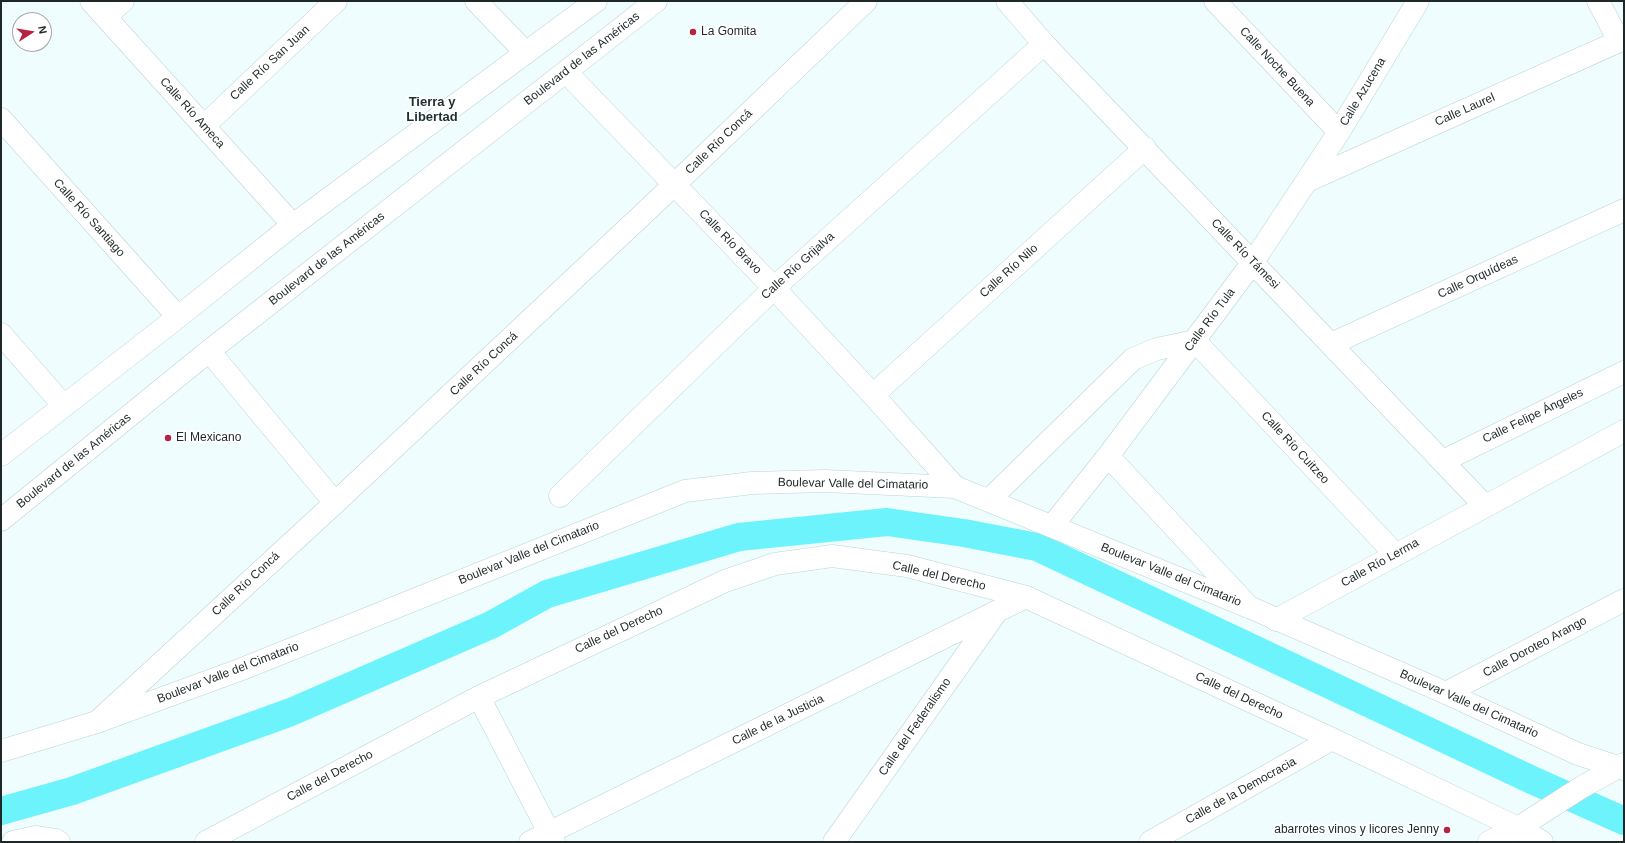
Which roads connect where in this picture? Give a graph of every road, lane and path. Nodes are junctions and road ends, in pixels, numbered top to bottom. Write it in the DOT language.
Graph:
graph roads {
  1 [pos="123,1"];
  2 [pos="336,1"];
  3 [pos="476,1"];
  4 [pos="596,1"];
  5 [pos="656,1"];
  6 [pos="866,1"];
  7 [pos="1007,1"];
  8 [pos="1215,1"];
  9 [pos="1418,1"];
  10 [pos="1598,1"];
  11 [pos="98,9"];
  12 [pos="1622,40"];
  13 [pos="1044,44"];
  14 [pos="526,53"];
  15 [pos="566,72"];
  16 [pos="1,119"];
  17 [pos="204,126"];
  18 [pos="1339,132"];
  19 [pos="1145,148"];
  20 [pos="1307,181"];
  21 [pos="674,185"];
  22 [pos="1624,210"];
  23 [pos="293,225"];
  24 [pos="1253,262"];
  25 [pos="774,288"];
  26 [pos="178,318"];
  27 [pos="1,334"];
  28 [pos="1195,341"];
  29 [pos="1331,344"];
  30 [pos="209,351"];
  31 [pos="1624,372"];
  32 [pos="873,395"];
  33 [pos="64,406"];
  34 [pos="1624,431"];
  35 [pos="1,455"];
  36 [pos="1108,456"];
  37 [pos="1443,461"];
  38 [pos="955,487"];
  39 [pos="560,496"];
  40 [pos="989,500"];
  41 [pos="335,503"];
  42 [pos="1485,506"];
  43 [pos="1,520"];
  44 [pos="1052,526"];
  45 [pos="1396,555"];
  46 [pos="1026,597"];
  47 [pos="1624,600"];
  48 [pos="1249,607"];
  49 [pos="997,612"];
  50 [pos="1276,620"];
  51 [pos="1446,693"];
  52 [pos="479,697"];
  53 [pos="98,722"];
  54 [pos="1332,739"];
  55 [pos="1,750"];
  56 [pos="1622,767"];
  57 [pos="1525,824"];
  58 [pos="552,837"];
  59 [pos="13,842"];
  60 [pos="59,842"];
  61 [pos="206,842"];
  62 [pos="530,842"];
  63 [pos="834,842"];
  64 [pos="1150,842"];
  65 [pos="1489,842"];
  66 [pos="1542,842"];
  1 -- 11 [label="street"];
  2 -- 17 [label="street, Calle Río San Juan"];
  3 -- 14 [label="street"];
  4 -- 14 [label="street"];
  5 -- 15 [label="street, Boulevard de las Américas"];
  6 -- 21 [label="street, Calle Río Concá"];
  7 -- 13 [label="street, Calle Río Támesi"];
  8 -- 18 [label="street, Calle Noche Buena"];
  9 -- 18 [label="street, Calle Azucena"];
  10 -- 12 [label="street"];
  11 -- 17 [label="street, Calle Río Ameca"];
  12 -- 20 [label="street, Calle Laurel"];
  13 -- 19 [label="street, Calle Río Támesi"];
  13 -- 25 [label="street, Calle Río Grijalva"];
  14 -- 23 [label="street"];
  15 -- 21 [label="street, Calle Río Bravo"];
  15 -- 30 [label="street, Boulevard de las Américas"];
  16 -- 26 [label="street, Calle Río Santiago"];
  17 -- 23 [label="street, Calle Río Ameca"];
  18 -- 20 [label="street, Calle Azucena"];
  19 -- 24 [label="street, Calle Río Támesi"];
  19 -- 32 [label="street, Calle Río Nilo"];
  20 -- 24 [label="street, Calle Río Tula"];
  21 -- 25 [label="street, Calle Río Bravo"];
  21 -- 41 [label="street, Calle Río Concá"];
  22 -- 29 [label="street, Calle Orquídeas"];
  23 -- 26 [label="street"];
  24 -- 28 [label="street, Calle Río Tula"];
  24 -- 29 [label="street, Calle Río Támesi"];
  25 -- 32 [label="street, Calle Río Bravo"];
  25 -- 39 [label="street, Calle Río Grijalva"];
  26 -- 33 [label="street"];
  27 -- 33 [label="street"];
  28 -- 36 [label="street, Calle Río Tula"];
  28 -- 40 [label="street"];
  28 -- 45 [label="street, Calle Río Cuitzeo"];
  29 -- 37 [label="street, Calle Río Támesi"];
  30 -- 41 [label="street"];
  30 -- 43 [label="street, Boulevard de las Américas"];
  31 -- 37 [label="street, Calle Felipe Ángeles"];
  32 -- 38 [label="street, Calle Río Bravo"];
  33 -- 35 [label="street"];
  34 -- 42 [label="street"];
  36 -- 44 [label="street, Calle Río Tula"];
  36 -- 48 [label="street"];
  37 -- 42 [label="street, Calle Río Támesi"];
  38 -- 40 [label="street, Boulevar Valle del Cimatario"];
  38 -- 53 [label="street, Boulevar Valle del Cimatario"];
  40 -- 44 [label="street, Boulevar Valle del Cimatario"];
  41 -- 53 [label="street, Calle Río Concá"];
  42 -- 45 [label="street, Calle Río Lerma"];
  44 -- 48 [label="street, Boulevar Valle del Cimatario"];
  45 -- 50 [label="street, Calle Río Lerma"];
  46 -- 49 [label="street, Calle de la Justicia"];
  46 -- 52 [label="street, Calle del Derecho"];
  46 -- 54 [label="street, Calle del Derecho"];
  47 -- 51 [label="street, Calle Doroteo Arango"];
  48 -- 50 [label="street, Boulevar Valle del Cimatario"];
  49 -- 58 [label="street, Calle de la Justicia"];
  49 -- 63 [label="street, Calle del Federalismo"];
  50 -- 51 [label="street, Boulevar Valle del Cimatario"];
  51 -- 56 [label="street, Boulevar Valle del Cimatario"];
  52 -- 58 [label="street"];
  52 -- 61 [label="street, Calle del Derecho"];
  53 -- 55 [label="street, Boulevar Valle del Cimatario"];
  54 -- 57 [label="street, Calle del Derecho"];
  54 -- 64 [label="street, Calle de la Democracia"];
  56 -- 57 [label="street"];
  57 -- 65 [label="street"];
  57 -- 66 [label="street"];
  58 -- 62 [label="street, Calle de la Justicia"];
  59 -- 60 [label="street"];
}
